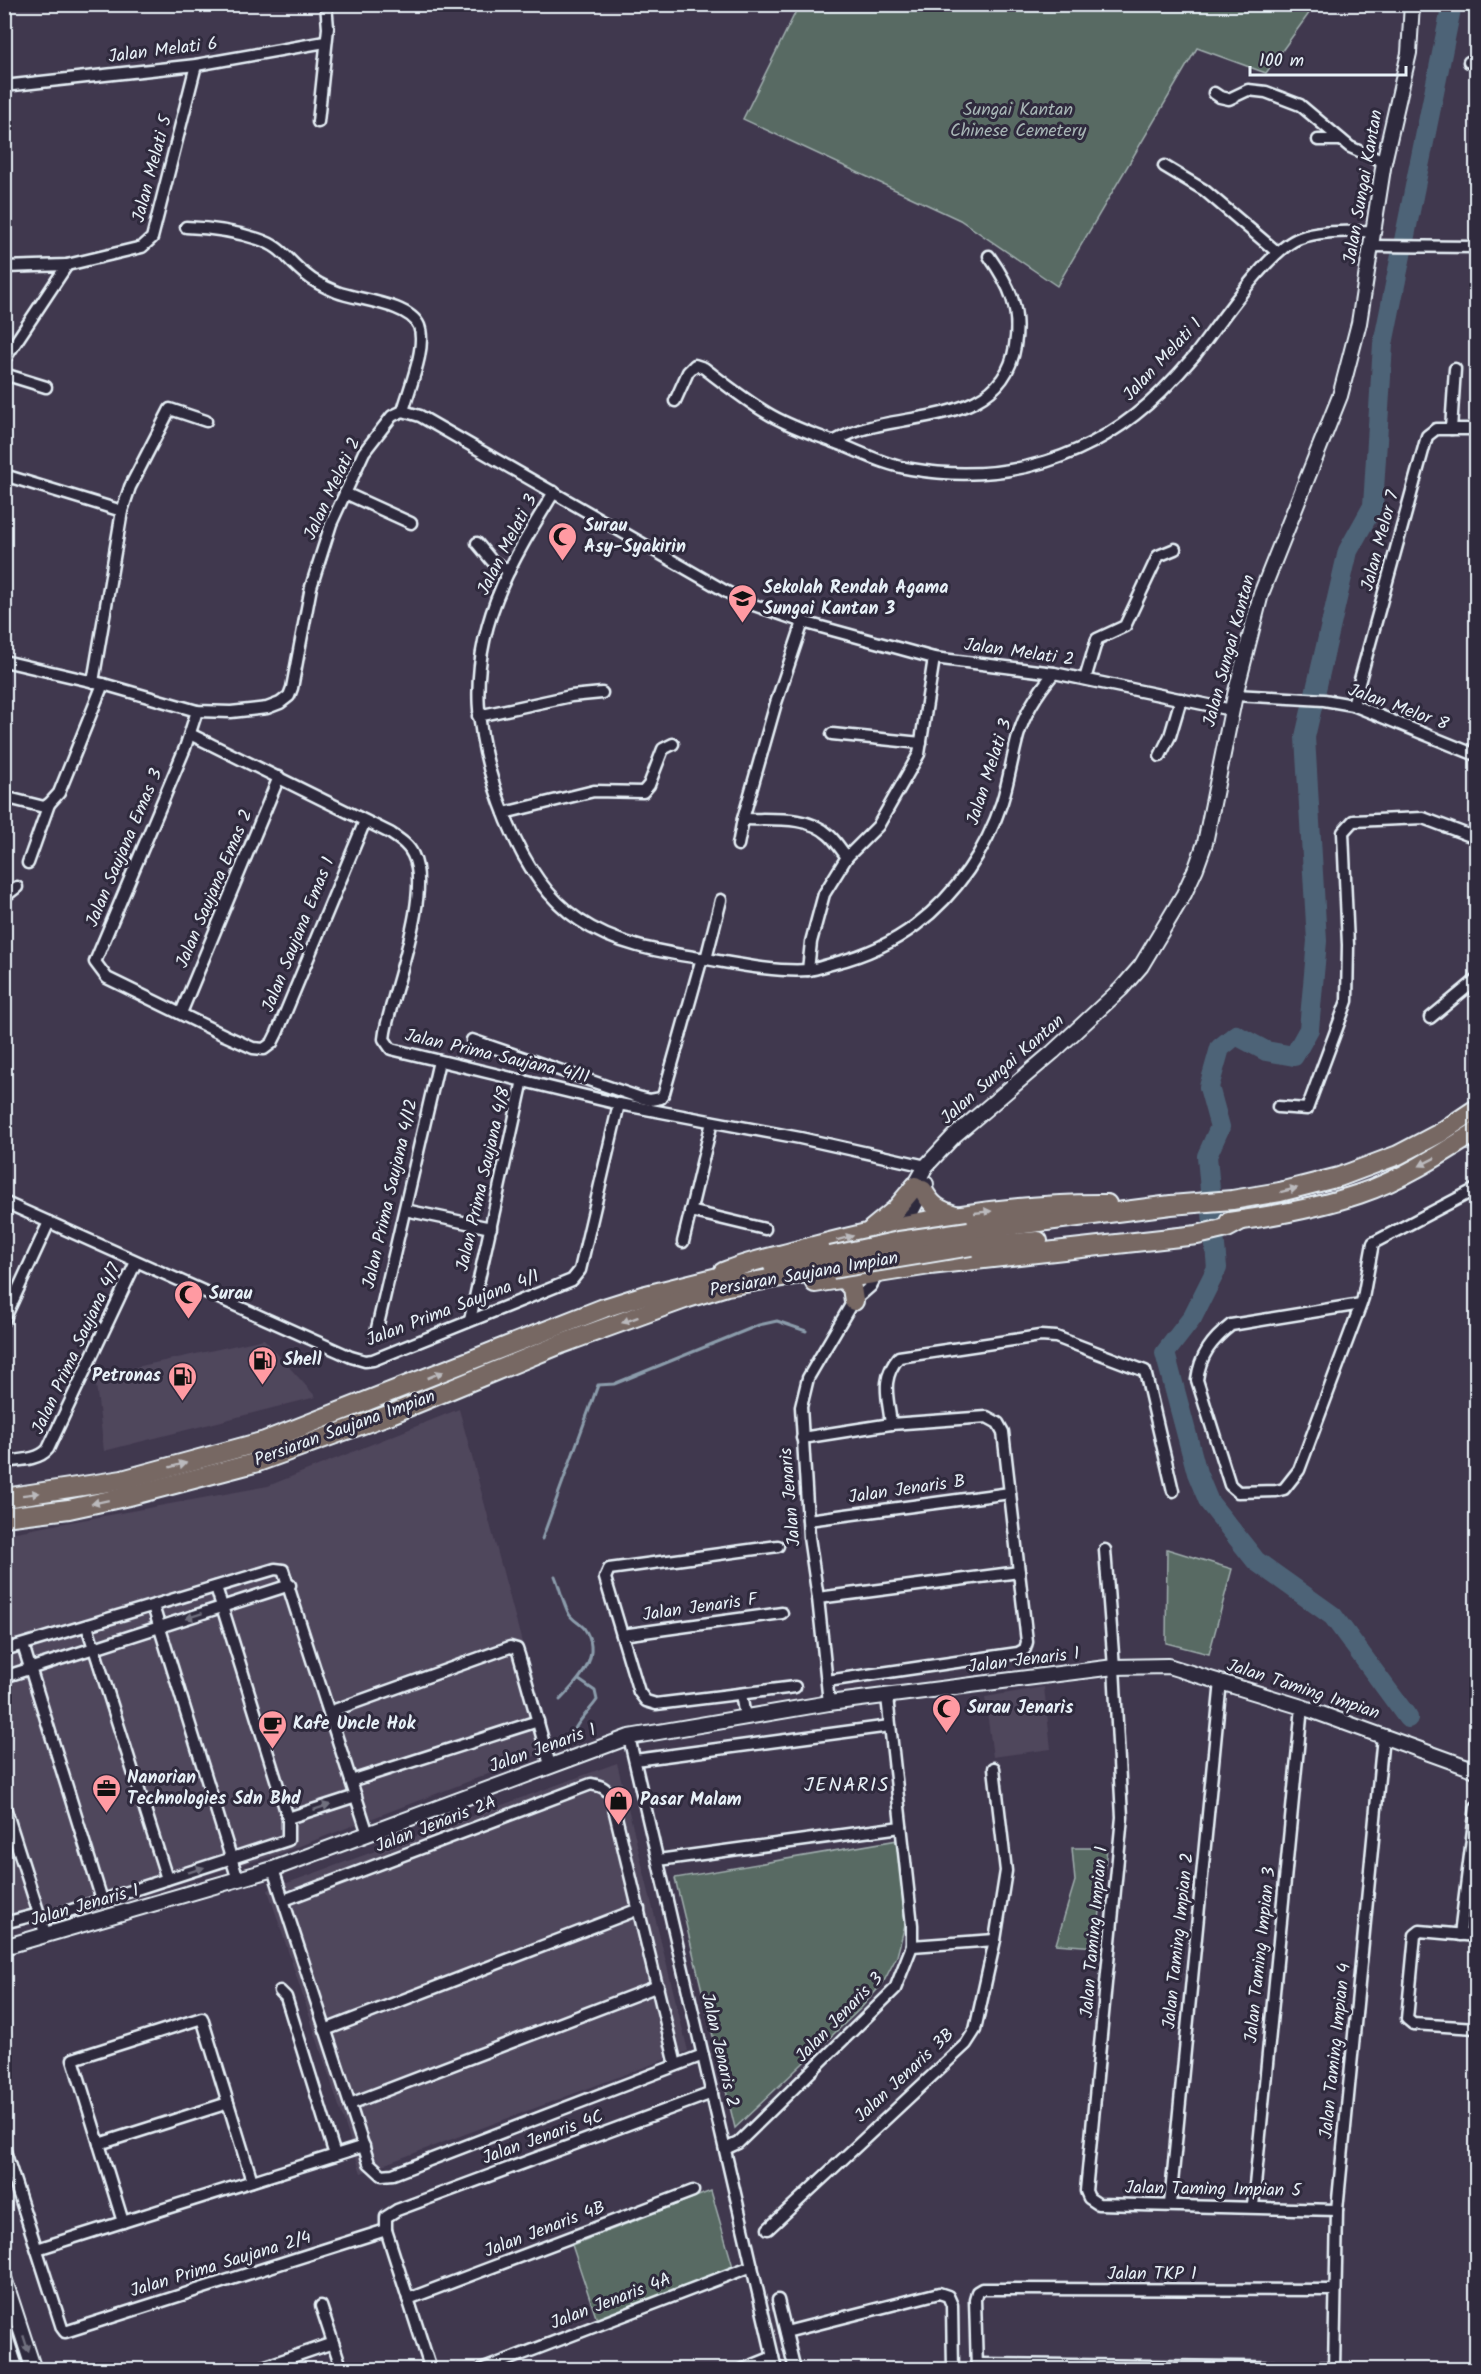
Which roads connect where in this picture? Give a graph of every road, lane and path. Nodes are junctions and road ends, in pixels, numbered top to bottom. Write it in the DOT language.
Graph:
graph roads {
  1 [pos="326,4"];
  2 [pos="1412,4"];
  3 [pos="325,42"];
  4 [pos="196,65"];
  5 [pos="4,86"];
  6 [pos="1214,93"];
  7 [pos="318,122"];
  8 [pos="1318,140"];
  9 [pos="1341,140"];
  10 [pos="1384,162"];
  11 [pos="1164,166"];
  12 [pos="186,227"];
  13 [pos="1372,231"];
  14 [pos="1370,246"];
  15 [pos="1476,247"];
  16 [pos="1277,252"];
  17 [pos="989,256"];
  18 [pos="67,265"];
  19 [pos="4,267"];
  20 [pos="4,360"];
  21 [pos="1455,369"];
  22 [pos="4,374"];
  23 [pos="46,387"];
  24 [pos="675,401"];
  25 [pos="403,411"];
  26 [pos="206,421"];
  27 [pos="1451,429"];
  28 [pos="1476,429"];
  29 [pos="833,442"];
  30 [pos="4,475"];
  31 [pos="554,492"];
  32 [pos="345,493"];
  33 [pos="122,511"];
  34 [pos="411,523"];
  35 [pos="477,543"];
  36 [pos="1175,549"];
  37 [pos="509,571"];
  38 [pos="803,622"];
  39 [pos="934,658"];
  40 [pos="4,661"];
  41 [pos="1054,673"];
  42 [pos="1085,679"];
  43 [pos="98,683"];
  44 [pos="602,693"];
  45 [pos="1235,695"];
  46 [pos="1181,699"];
  47 [pos="1353,705"];
  48 [pos="1232,710"];
  49 [pos="197,711"];
  50 [pos="478,716"];
  51 [pos="190,734"];
  52 [pos="832,734"];
  53 [pos="921,743"];
  54 [pos="673,744"];
  55 [pos="1476,755"];
  56 [pos="1160,756"];
  57 [pos="279,777"];
  58 [pos="4,797"];
  59 [pos="49,804"];
  60 [pos="504,813"];
  61 [pos="743,819"];
  62 [pos="365,821"];
  63 [pos="1476,838"];
  64 [pos="738,845"];
  65 [pos="847,857"];
  66 [pos="28,863"];
  67 [pos="17,887"];
  68 [pos="4,897"];
  69 [pos="721,900"];
  70 [pos="704,959"];
  71 [pos="808,970"];
  72 [pos="1476,980"];
  73 [pos="181,1013"];
  74 [pos="1430,1018"];
  75 [pos="472,1040"];
  76 [pos="439,1061"];
  77 [pos="523,1080"];
  78 [pos="619,1104"];
  79 [pos="1278,1107"];
  80 [pos="1476,1109"];
  81 [pos="712,1122"];
  82 [pos="1476,1132"];
  83 [pos="941,1150"];
  84 [pos="926,1166"];
  85 [pos="919,1188"];
  86 [pos="1476,1189"];
  87 [pos="4,1202"];
  88 [pos="1180,1204"];
  89 [pos="405,1210"];
  90 [pos="690,1211"];
  91 [pos="955,1215"];
  92 [pos="49,1222"];
  93 [pos="898,1226"];
  94 [pos="490,1228"];
  95 [pos="765,1229"];
  96 [pos="868,1231"];
  97 [pos="1196,1231"];
  98 [pos="970,1239"];
  99 [pos="683,1242"];
  100 [pos="136,1263"];
  101 [pos="835,1268"];
  102 [pos="872,1274"];
  103 [pos="710,1278"];
  104 [pos="854,1301"];
  105 [pos="1361,1304"];
  106 [pos="4,1320"];
  107 [pos="470,1320"];
  108 [pos="376,1333"];
  109 [pos="891,1424"];
  110 [pos="802,1438"];
  111 [pos="4,1462"];
  112 [pos="1173,1491"];
  113 [pos="1010,1493"];
  114 [pos="4,1498"];
  115 [pos="4,1517"];
  116 [pos="808,1520"];
  117 [pos="778,1546"];
  118 [pos="1105,1550"];
  119 [pos="1019,1572"];
  120 [pos="288,1580"];
  121 [pos="216,1587"];
  122 [pos="818,1598"];
  123 [pos="153,1606"];
  124 [pos="222,1607"];
  125 [pos="782,1613"];
  126 [pos="87,1626"];
  127 [pos="159,1627"];
  128 [pos="622,1635"];
  129 [pos="23,1645"];
  130 [pos="94,1648"];
  131 [pos="4,1650"];
  132 [pos="1114,1667"];
  133 [pos="30,1669"];
  134 [pos="4,1677"];
  135 [pos="827,1681"];
  136 [pos="1221,1682"];
  137 [pos="795,1687"];
  138 [pos="741,1694"];
  139 [pos="887,1697"];
  140 [pos="829,1703"];
  141 [pos="1302,1707"];
  142 [pos="329,1712"];
  143 [pos="745,1717"];
  144 [pos="538,1721"];
  145 [pos="890,1726"];
  146 [pos="1383,1736"];
  147 [pos="629,1737"];
  148 [pos="635,1760"];
  149 [pos="550,1765"];
  150 [pos="994,1768"];
  151 [pos="1476,1770"];
  152 [pos="351,1781"];
  153 [pos="356,1796"];
  154 [pos="4,1804"];
  155 [pos="1476,1807"];
  156 [pos="288,1818"];
  157 [pos="901,1827"];
  158 [pos="368,1834"];
  159 [pos="232,1859"];
  160 [pos="658,1860"];
  161 [pos="273,1869"];
  162 [pos="166,1880"];
  163 [pos="238,1880"];
  164 [pos="102,1900"];
  165 [pos="284,1900"];
  166 [pos="639,1909"];
  167 [pos="40,1917"];
  168 [pos="4,1923"];
  169 [pos="1460,1935"];
  170 [pos="46,1936"];
  171 [pos="1476,1936"];
  172 [pos="994,1940"];
  173 [pos="912,1946"];
  174 [pos="4,1947"];
  175 [pos="658,1986"];
  176 [pos="280,1991"];
  177 [pos="1476,2028"];
  178 [pos="326,2030"];
  179 [pos="703,2055"];
  180 [pos="676,2065"];
  181 [pos="712,2093"];
  182 [pos="228,2103"];
  183 [pos="350,2104"];
  184 [pos="99,2144"];
  185 [pos="364,2146"];
  186 [pos="4,2148"];
  187 [pos="725,2149"];
  188 [pos="335,2155"];
  189 [pos="252,2181"];
  190 [pos="693,2191"];
  191 [pos="1089,2198"];
  192 [pos="1170,2204"];
  193 [pos="1253,2206"];
  194 [pos="1337,2210"];
  195 [pos="123,2222"];
  196 [pos="768,2229"];
  197 [pos="386,2230"];
  198 [pos="37,2249"];
  199 [pos="752,2266"];
  200 [pos="4,2278"];
  201 [pos="1334,2290"];
  202 [pos="408,2299"];
  203 [pos="778,2300"];
  204 [pos="321,2306"];
  205 [pos="786,2332"];
  206 [pos="4,2334"];
  207 [pos="333,2343"];
  208 [pos="773,2357"];
  209 [pos="977,2367"];
  210 [pos="1334,2369"];
  211 [pos="16,2370"];
  212 [pos="34,2370"];
  213 [pos="254,2370"];
  214 [pos="342,2370"];
  215 [pos="431,2370"];
  216 [pos="481,2370"];
  217 [pos="741,2370"];
  218 [pos="776,2370"];
  219 [pos="795,2370"];
  220 [pos="953,2370"];
  1 -- 3 [label="street"];
  2 -- 10 [label="street, Jalan Sungai Kantan"];
  3 -- 4 [label="street, Jalan Melati 6"];
  3 -- 7 [label="street"];
  4 -- 5 [label="street, Jalan Melati 6"];
  4 -- 18 [label="street, Jalan Melati 5"];
  6 -- 9 [label="street"];
  8 -- 9 [label="street"];
  9 -- 10 [label="street"];
  10 -- 13 [label="street, Jalan Sungai Kantan"];
  11 -- 16 [label="street"];
  12 -- 25 [label="street"];
  13 -- 14 [label="street, Jalan Sungai Kantan"];
  13 -- 16 [label="street, Jalan Melati 1"];
  14 -- 15 [label="street"];
  14 -- 45 [label="street, Jalan Sungai Kantan"];
  16 -- 29 [label="street, Jalan Melati 1"];
  17 -- 29 [label="street"];
  18 -- 19 [label="street, Jalan Melati 5"];
  18 -- 20 [label="street"];
  21 -- 27 [label="street"];
  22 -- 23 [label="street"];
  24 -- 29 [label="street, Jalan Melati 1"];
  25 -- 31 [label="street, Jalan Melati 2"];
  25 -- 32 [label="street, Jalan Melati 2"];
  26 -- 33 [label="street"];
  27 -- 28 [label="street, Jalan Melor 7"];
  27 -- 47 [label="street, Jalan Melor 7"];
  30 -- 33 [label="street"];
  31 -- 37 [label="street, Jalan Melati 3"];
  31 -- 38 [label="street, Jalan Melati 2"];
  32 -- 34 [label="street"];
  32 -- 49 [label="street, Jalan Melati 2"];
  33 -- 43 [label="street"];
  35 -- 37 [label="street"];
  36 -- 42 [label="street"];
  37 -- 50 [label="street, Jalan Melati 3"];
  38 -- 39 [label="street, Jalan Melati 2"];
  38 -- 61 [label="street"];
  39 -- 41 [label="street, Jalan Melati 2"];
  39 -- 53 [label="street"];
  40 -- 43 [label="street, Jalan Melati 2"];
  41 -- 42 [label="street, Jalan Melati 2"];
  41 -- 71 [label="street, Jalan Melati 3"];
  42 -- 46 [label="street, Jalan Melati 2"];
  43 -- 49 [label="street, Jalan Melati 2"];
  43 -- 59 [label="street"];
  44 -- 50 [label="street"];
  45 -- 47 [label="street, Jalan Melor 8"];
  45 -- 48 [label="street, Jalan Sungai Kantan"];
  46 -- 48 [label="street, Jalan Melati 2"];
  46 -- 56 [label="street"];
  47 -- 55 [label="street, Jalan Melor 8"];
  48 -- 83 [label="street, Jalan Sungai Kantan"];
  49 -- 51 [label="street"];
  50 -- 60 [label="street, Jalan Melati 3"];
  51 -- 57 [label="street, Jalan Prima Saujana 4/11"];
  51 -- 73 [label="street, Jalan Saujana Emas 3"];
  52 -- 53 [label="street"];
  53 -- 65 [label="street"];
  54 -- 60 [label="street"];
  57 -- 62 [label="street, Jalan Prima Saujana 4/11"];
  57 -- 73 [label="street, Jalan Saujana Emas 2"];
  58 -- 59 [label="street"];
  59 -- 66 [label="street"];
  60 -- 70 [label="street, Jalan Melati 3"];
  61 -- 64 [label="street"];
  61 -- 65 [label="street"];
  62 -- 73 [label="street, Jalan Saujana Emas 1"];
  62 -- 76 [label="street, Jalan Prima Saujana 4/11"];
  63 -- 79 [label="street"];
  65 -- 71 [label="street"];
  67 -- 68 [label="street"];
  69 -- 70 [label="street"];
  70 -- 71 [label="street, Jalan Melati 3"];
  70 -- 75 [label="street"];
  72 -- 74 [label="street"];
  76 -- 77 [label="street, Jalan Prima Saujana 4/11"];
  76 -- 89 [label="street, Jalan Prima Saujana 4/12"];
  77 -- 78 [label="street, Jalan Prima Saujana 4/11"];
  77 -- 94 [label="street, Jalan Prima Saujana 4/8"];
  78 -- 81 [label="street, Jalan Prima Saujana 4/11"];
  78 -- 107 [label="street, Jalan Prima Saujana 4/1"];
  88 -- 80 [label="highway, Persiaran Saujana Impian, one-way"];
  81 -- 84 [label="street, Jalan Prima Saujana 4/11"];
  81 -- 90 [label="street"];
  82 -- 97 [label="highway, one-way"];
  83 -- 84 [label="street, Jalan Sungai Kantan"];
  83 -- 85 [label="street, Jalan Sungai Kantan"];
  84 -- 85 [label="street, Jalan Sungai Kantan"];
  85 -- 91 [label="highway"];
  85 -- 93 [label="street, Jalan Sungai Kantan"];
  85 -- 96 [label="highway"];
  86 -- 105 [label="street"];
  87 -- 92 [label="street, Jalan Prima Saujana 4/1"];
  91 -- 88 [label="highway, one-way"];
  88 -- 98 [label="highway, Persiaran Saujana Impian"];
  89 -- 94 [label="street"];
  89 -- 108 [label="street, Jalan Prima Saujana 4/12"];
  90 -- 95 [label="street"];
  90 -- 99 [label="street"];
  91 -- 93 [label="highway"];
  92 -- 100 [label="street, Jalan Prima Saujana 4/1"];
  92 -- 106 [label="street"];
  93 -- 96 [label="highway"];
  93 -- 102 [label="street, Jalan Sungai Kantan"];
  94 -- 107 [label="street, Jalan Prima Saujana 4/8"];
  103 -- 96 [label="highway, one-way"];
  97 -- 98 [label="highway, Persiaran Saujana Impian"];
  97 -- 102 [label="highway"];
  98 -- 101 [label="highway, Persiaran Saujana Impian, bridge"];
  100 -- 107 [label="street, Jalan Prima Saujana 4/1"];
  100 -- 111 [label="street, Jalan Prima Saujana 4/7"];
  101 -- 102 [label="highway"];
  101 -- 103 [label="highway, Persiaran Saujana Impian"];
  101 -- 104 [label="highway"];
  101 -- 115 [label="highway, Persiaran Saujana Impian, one-way"];
  102 -- 104 [label="street, Jalan Jenaris"];
  114 -- 103 [label="highway, Persiaran Saujana Impian, one-way"];
  104 -- 110 [label="street, Jalan Jenaris"];
  105 -- 105 [label="street"];
  109 -- 110 [label="street"];
  109 -- 112 [label="street"];
  109 -- 113 [label="street"];
  110 -- 116 [label="street, Jalan Jenaris"];
  113 -- 116 [label="street, Jalan Jenaris B"];
  113 -- 119 [label="street"];
  116 -- 122 [label="street, Jalan Jenaris"];
  117 -- 128 [label="street"];
  118 -- 132 [label="street, Jalan Taming Impian 1"];
  119 -- 122 [label="street"];
  119 -- 135 [label="street"];
  120 -- 121 [label="street"];
  120 -- 124 [label="street"];
  120 -- 142 [label="street"];
  121 -- 123 [label="street"];
  121 -- 124 [label="street"];
  122 -- 135 [label="street, Jalan Jenaris"];
  123 -- 126 [label="street"];
  123 -- 127 [label="street"];
  124 -- 127 [label="street, one-way"];
  124 -- 156 [label="street"];
  125 -- 128 [label="street, Jalan Jenaris F"];
  126 -- 129 [label="street"];
  126 -- 130 [label="street"];
  127 -- 130 [label="street"];
  127 -- 159 [label="street"];
  128 -- 138 [label="street"];
  129 -- 131 [label="street"];
  129 -- 133 [label="street"];
  130 -- 133 [label="street"];
  130 -- 162 [label="street"];
  132 -- 136 [label="street, Jalan Taming Impian"];
  132 -- 139 [label="street, Jalan Jenaris 1"];
  132 -- 191 [label="street, Jalan Taming Impian 1"];
  133 -- 134 [label="street"];
  133 -- 164 [label="street"];
  135 -- 140 [label="street, Jalan Jenaris"];
  136 -- 141 [label="street, Jalan Taming Impian"];
  136 -- 192 [label="street, Jalan Taming Impian 2"];
  137 -- 138 [label="street"];
  138 -- 143 [label="street"];
  139 -- 140 [label="street, Jalan Jenaris 1"];
  139 -- 145 [label="street, Jalan Jenaris 3"];
  140 -- 143 [label="street, Jalan Jenaris 1"];
  141 -- 146 [label="street, Jalan Taming Impian"];
  141 -- 193 [label="street, Jalan Taming Impian 3"];
  142 -- 144 [label="street"];
  142 -- 152 [label="street"];
  143 -- 147 [label="street, Jalan Jenaris 1"];
  144 -- 149 [label="street"];
  144 -- 152 [label="street"];
  145 -- 148 [label="street"];
  145 -- 157 [label="street, Jalan Jenaris 3"];
  146 -- 151 [label="street, Jalan Taming Impian"];
  146 -- 194 [label="street, Jalan Taming Impian 4"];
  147 -- 148 [label="street, Jalan Jenaris 2"];
  147 -- 149 [label="street, Jalan Jenaris 1"];
  148 -- 160 [label="street, Jalan Jenaris 2"];
  149 -- 158 [label="street, Jalan Jenaris 1"];
  150 -- 172 [label="street, Jalan Jenaris 3B"];
  152 -- 153 [label="street"];
  156 -- 153 [label="street, one-way"];
  153 -- 158 [label="street"];
  154 -- 167 [label="street"];
  155 -- 169 [label="street"];
  156 -- 159 [label="street"];
  157 -- 160 [label="street"];
  157 -- 173 [label="street, Jalan Jenaris 3"];
  158 -- 161 [label="street, Jalan Jenaris 1"];
  162 -- 159 [label="street, one-way"];
  159 -- 163 [label="street"];
  160 -- 179 [label="street, Jalan Jenaris 2"];
  161 -- 163 [label="street, Jalan Jenaris 1"];
  161 -- 165 [label="street"];
  162 -- 164 [label="street"];
  163 -- 170 [label="street, Jalan Jenaris 1"];
  164 -- 167 [label="street"];
  165 -- 166 [label="street, Jalan Jenaris 2A"];
  165 -- 178 [label="street"];
  166 -- 175 [label="street"];
  166 -- 178 [label="street"];
  167 -- 168 [label="street"];
  167 -- 170 [label="street"];
  169 -- 171 [label="street"];
  169 -- 177 [label="street"];
  170 -- 174 [label="street, Jalan Jenaris 1"];
  172 -- 173 [label="street"];
  172 -- 196 [label="street, Jalan Jenaris 3B"];
  173 -- 187 [label="street, Jalan Jenaris 3"];
  175 -- 180 [label="street"];
  175 -- 183 [label="street"];
  176 -- 188 [label="street"];
  178 -- 183 [label="street"];
  179 -- 180 [label="street"];
  179 -- 181 [label="street, Jalan Jenaris 2"];
  180 -- 185 [label="street"];
  181 -- 187 [label="street, Jalan Jenaris 2"];
  181 -- 197 [label="street, Jalan Jenaris 4C"];
  182 -- 184 [label="street"];
  182 -- 184 [label="street"];
  182 -- 189 [label="street"];
  183 -- 185 [label="street"];
  184 -- 195 [label="street"];
  185 -- 188 [label="street"];
  186 -- 198 [label="street"];
  187 -- 199 [label="street, Jalan Jenaris 2"];
  188 -- 189 [label="street"];
  189 -- 195 [label="street"];
  190 -- 202 [label="street, Jalan Jenaris 4B"];
  191 -- 192 [label="street, Jalan Taming Impian 5"];
  192 -- 193 [label="street, Jalan Taming Impian 5"];
  193 -- 194 [label="street, Jalan Taming Impian 5"];
  194 -- 201 [label="street, Jalan Taming Impian 4"];
  195 -- 198 [label="street"];
  197 -- 198 [label="street, Jalan Prima Saujana 2/4"];
  197 -- 202 [label="street"];
  199 -- 208 [label="street, Jalan Jenaris 2"];
  199 -- 216 [label="street, Jalan Jenaris 4A"];
  200 -- 212 [label="street, one-way"];
  201 -- 209 [label="street, Jalan TKP 1"];
  201 -- 210 [label="street, Jalan Taming Impian 4"];
  202 -- 215 [label="street"];
  203 -- 205 [label="street"];
  204 -- 207 [label="street"];
  205 -- 219 [label="street"];
  205 -- 220 [label="street"];
  206 -- 211 [label="street"];
  207 -- 213 [label="street"];
  207 -- 214 [label="street"];
  208 -- 217 [label="street"];
  208 -- 218 [label="street, Jalan Jenaris 2"];
  209 -- 210 [label="street"];
}
